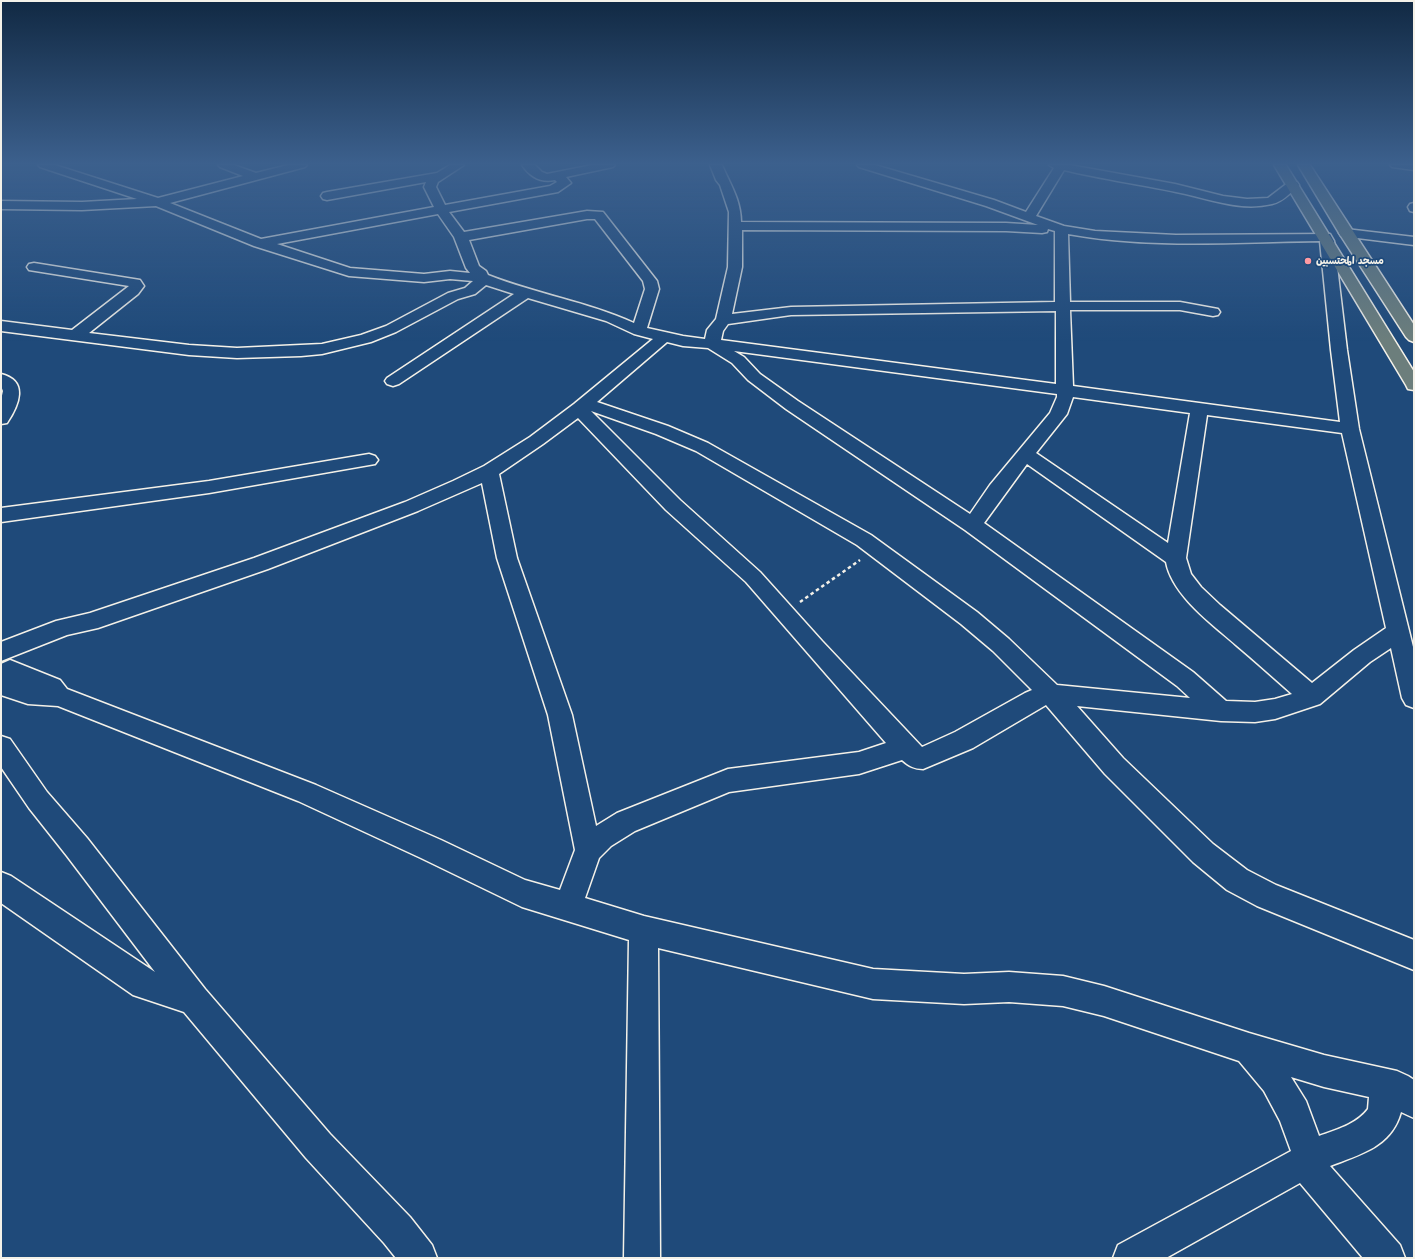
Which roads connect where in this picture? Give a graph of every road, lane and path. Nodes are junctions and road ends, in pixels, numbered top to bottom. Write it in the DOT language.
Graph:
graph roads {
  1 [pos="209,224"];
  2 [pos="369,224"];
  3 [pos="451,224"];
  4 [pos="538,224"];
  5 [pos="606,224"];
  6 [pos="1046,224"];
  7 [pos="1317,224"];
  8 [pos="1340,224"];
  9 [pos="736,226"];
  10 [pos="1061,230"];
  11 [pos="1346,233"];
  12 [pos="460,238"];
  13 [pos="1326,239"];
  14 [pos="1414,241"];
  15 [pos="259,243"];
  16 [pos="34,267"];
  17 [pos="467,282"];
  18 [pos="526,293"];
  19 [pos="1062,307"];
  20 [pos="1213,312"];
  21 [pos="723,320"];
  22 [pos="1,326"];
  23 [pos="639,331"];
  24 [pos="76,335"];
  25 [pos="664,337"];
  26 [pos="1414,337"];
  27 [pos="712,344"];
  28 [pos="1,379"];
  29 [pos="393,381"];
  30 [pos="1414,385"];
  31 [pos="1065,392"];
  32 [pos="581,406"];
  33 [pos="1199,410"];
  34 [pos="1,419"];
  35 [pos="1350,429"];
  36 [pos="1025,454"];
  37 [pos="369,460"];
  38 [pos="488,471"];
  39 [pos="1,515"];
  40 [pos="972,525"];
  41 [pos="876,548"];
  42 [pos="1176,558"];
  43 [pos="785,613"];
  44 [pos="1398,632"];
  45 [pos="4,667"];
  46 [pos="1051,694"];
  47 [pos="1312,696"];
  48 [pos="1414,698"];
  49 [pos="1221,711"];
  50 [pos="1,747"];
  51 [pos="906,748"];
  52 [pos="588,850"];
  53 [pos="1,886"];
  54 [pos="568,906"];
  55 [pos="644,930"];
  56 [pos="1414,955"];
  57 [pos="194,1000"];
  58 [pos="1249,1049"];
  59 [pos="1402,1089"];
  60 [pos="1307,1159"];
  61 [pos="419,1258"];
  62 [pos="642,1258"];
  63 [pos="1131,1258"];
  64 [pos="1387,1258"];
  1 -- 15 [label="street"];
  2 -- 15 [label="street"];
  3 -- 12 [label="street"];
  4 -- 12 [label="street"];
  5 -- 23 [label="street"];
  6 -- 10 [label="street"];
  7 -- 13 [label="main road"];
  8 -- 11 [label="main road"];
  9 -- 10 [label="street"];
  9 -- 21 [label="street"];
  10 -- 13 [label="street"];
  10 -- 19 [label="street"];
  11 -- 14 [label="street"];
  11 -- 26 [label="main road"];
  12 -- 17 [label="street"];
  13 -- 30 [label="main road"];
  13 -- 35 [label="street"];
  15 -- 17 [label="street"];
  16 -- 24 [label="street"];
  17 -- 18 [label="street"];
  17 -- 24 [label="street"];
  18 -- 23 [label="street"];
  18 -- 29 [label="street"];
  19 -- 20 [label="street"];
  19 -- 21 [label="street"];
  19 -- 31 [label="street"];
  21 -- 27 [label="street"];
  22 -- 24 [label="street"];
  23 -- 25 [label="street"];
  25 -- 27 [label="street"];
  25 -- 32 [label="street"];
  27 -- 31 [label="street"];
  27 -- 40 [label="street"];
  28 -- 34 [label="street"];
  31 -- 33 [label="street"];
  31 -- 36 [label="street"];
  32 -- 38 [label="street"];
  32 -- 41 [label="street"];
  32 -- 43 [label="street"];
  33 -- 35 [label="street"];
  33 -- 42 [label="street"];
  35 -- 44 [label="street"];
  36 -- 40 [label="street"];
  36 -- 42 [label="street"];
  37 -- 39 [label="street"];
  38 -- 45 [label="street"];
  38 -- 52 [label="street"];
  40 -- 49 [label="street"];
  41 -- 43 [label="path"];
  41 -- 46 [label="street"];
  42 -- 47 [label="street"];
  43 -- 51 [label="street"];
  44 -- 47 [label="street"];
  44 -- 48 [label="street"];
  45 -- 54 [label="street"];
  46 -- 49 [label="street"];
  46 -- 51 [label="street"];
  46 -- 56 [label="street"];
  47 -- 49 [label="street"];
  50 -- 57 [label="street"];
  51 -- 52 [label="street"];
  52 -- 54 [label="street"];
  53 -- 57 [label="street"];
  54 -- 55 [label="street"];
  55 -- 58 [label="street"];
  55 -- 62 [label="street"];
  57 -- 61 [label="street"];
  58 -- 59 [label="street"];
  58 -- 60 [label="street"];
  59 -- 60 [label="street"];
  60 -- 63 [label="street"];
  60 -- 64 [label="street"];
}
